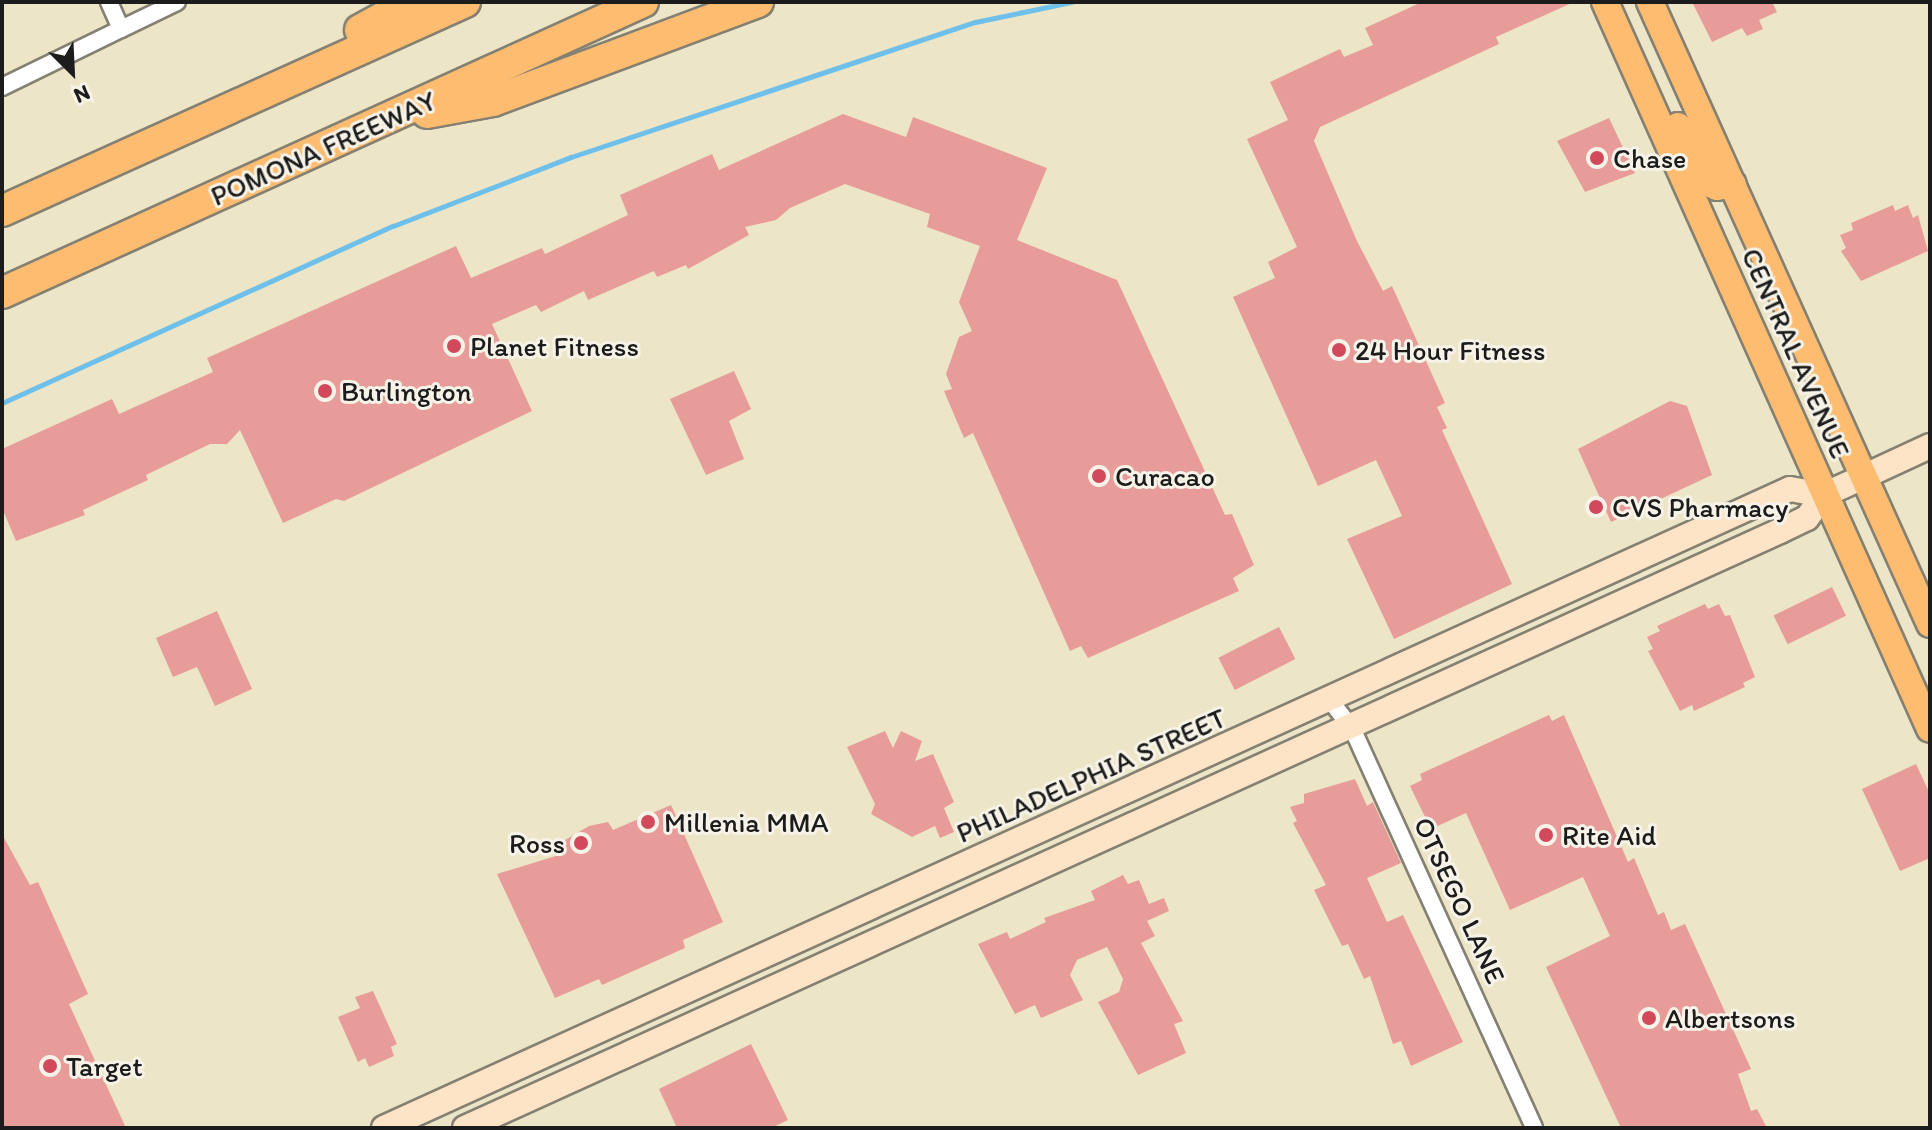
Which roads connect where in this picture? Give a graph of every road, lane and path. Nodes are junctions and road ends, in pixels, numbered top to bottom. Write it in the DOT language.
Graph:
graph roads {
  1 [pos="109,2"];
  2 [pos="177,2"];
  3 [pos="411,2"];
  4 [pos="465,2"];
  5 [pos="643,2"];
  6 [pos="758,2"];
  7 [pos="1605,2"];
  8 [pos="1650,2"];
  9 [pos="121,29"];
  10 [pos="1635,70"];
  11 [pos="2,87"];
  12 [pos="382,121"];
  13 [pos="144,147"];
  14 [pos="1733,184"];
  15 [pos="2,211"];
  16 [pos="2,293"];
  17 [pos="1930,446"];
  18 [pos="1864,477"];
  19 [pos="1824,495"];
  20 [pos="1548,600"];
  21 [pos="1930,624"];
  22 [pos="1494,662"];
  23 [pos="1329,699"];
  24 [pos="1352,728"];
  25 [pos="1930,729"];
  26 [pos="457,1095"];
  27 [pos="384,1128"];
  28 [pos="446,1128"];
  29 [pos="465,1128"];
  30 [pos="1534,1128"];
  1 -- 9 [label="street"];
  2 -- 9 [label="street"];
  3 -- 13 [label="highway"];
  4 -- 13 [label="highway"];
  5 -- 12 [label="highway, POMONA FREEWAY"];
  6 -- 12 [label="highway"];
  7 -- 10 [label="main road, CENTRAL AVENUE"];
  8 -- 14 [label="main road, CENTRAL AVENUE"];
  9 -- 11 [label="street"];
  10 -- 14 [label="main road"];
  10 -- 19 [label="main road, CENTRAL AVENUE"];
  12 -- 16 [label="highway, POMONA FREEWAY"];
  13 -- 15 [label="highway"];
  14 -- 18 [label="main road, CENTRAL AVENUE"];
  17 -- 18 [label="main road, PHILADELPHIA STREET"];
  18 -- 19 [label="main road, PHILADELPHIA STREET"];
  18 -- 21 [label="main road, CENTRAL AVENUE"];
  19 -- 20 [label="main road, PHILADELPHIA STREET"];
  19 -- 22 [label="main road, PHILADELPHIA STREET"];
  19 -- 25 [label="main road, CENTRAL AVENUE"];
  20 -- 22 [label="main road"];
  20 -- 23 [label="main road, PHILADELPHIA STREET"];
  22 -- 24 [label="main road, PHILADELPHIA STREET"];
  23 -- 24 [label="street, OTSEGO LANE"];
  23 -- 26 [label="main road, PHILADELPHIA STREET"];
  24 -- 29 [label="main road, PHILADELPHIA STREET"];
  24 -- 30 [label="street, OTSEGO LANE"];
  26 -- 27 [label="main road, PHILADELPHIA STREET"];
  26 -- 28 [label="main road"];
}
